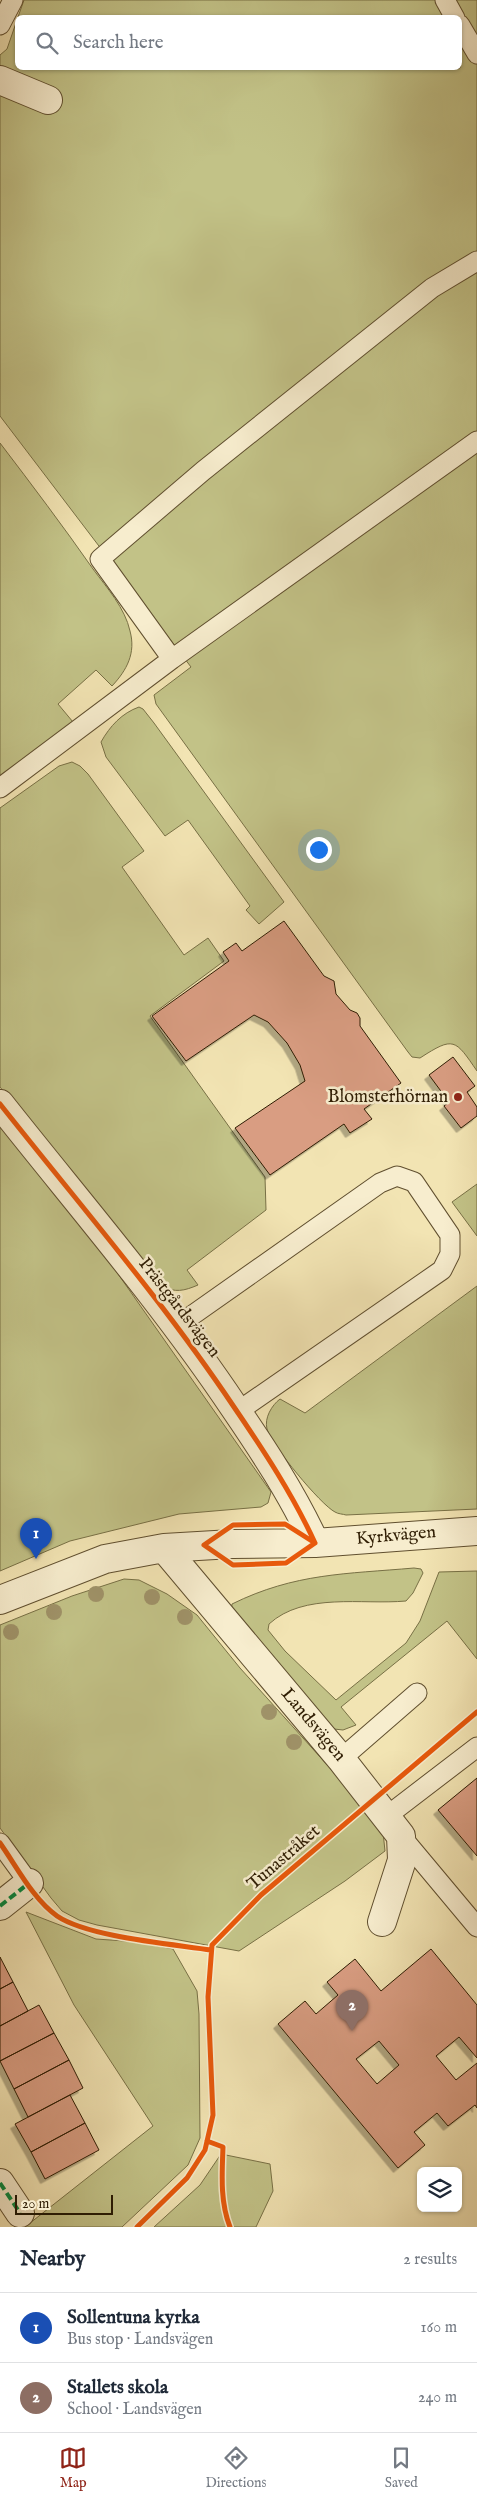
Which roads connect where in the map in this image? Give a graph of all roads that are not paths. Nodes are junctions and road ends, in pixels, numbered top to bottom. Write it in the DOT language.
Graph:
graph roads {
  1 [pos="13,0"];
  2 [pos="445,0"];
  3 [pos="453,15"];
  4 [pos="0,25"];
  5 [pos="462,28"];
  6 [pos="477,54"];
  7 [pos="0,80"];
  8 [pos="48,100"];
  9 [pos="477,261"];
  10 [pos="477,441"];
  11 [pos="172,659"];
  12 [pos="0,788"];
  13 [pos="0,1104"];
  14 [pos="177,1326"];
  15 [pos="238,1412"];
  16 [pos="477,1531"];
  17 [pos="315,1543"];
  18 [pos="164,1548"];
  19 [pos="0,1600"];
  20 [pos="417,1693"];
  21 [pos="477,1747"];
  22 [pos="341,1759"];
  23 [pos="394,1826"];
  24 [pos="0,1843"];
  25 [pos="29,1883"];
  26 [pos="0,1906"];
  27 [pos="382,1922"];
  28 [pos="477,1927"];
  29 [pos="0,2183"];
  30 [pos="20,2213"];
  1 -- 4 [label="lane"];
  2 -- 3 [label="lane"];
  5 -- 6 [label="lane"];
  7 -- 8 [label="street"];
  9 -- 11 [label="lane"];
  10 -- 11 [label="lane"];
  11 -- 12 [label="lane"];
  13 -- 14 [label="street, Prästgårdsvägen"];
  14 -- 15 [label="street, Prästgårdsvägen"];
  14 -- 15 [label="lane"];
  15 -- 17 [label="street, Prästgårdsvägen"];
  16 -- 17 [label="street, Kyrkvägen"];
  17 -- 18 [label="street"];
  18 -- 19 [label="street"];
  18 -- 22 [label="street, Landsvägen"];
  20 -- 22 [label="lane"];
  21 -- 23 [label="lane"];
  22 -- 23 [label="street, Landsvägen"];
  23 -- 27 [label="street"];
  23 -- 28 [label="lane"];
  24 -- 25 [label="lane"];
  25 -- 26 [label="street"];
  29 -- 30 [label="street"];
}
